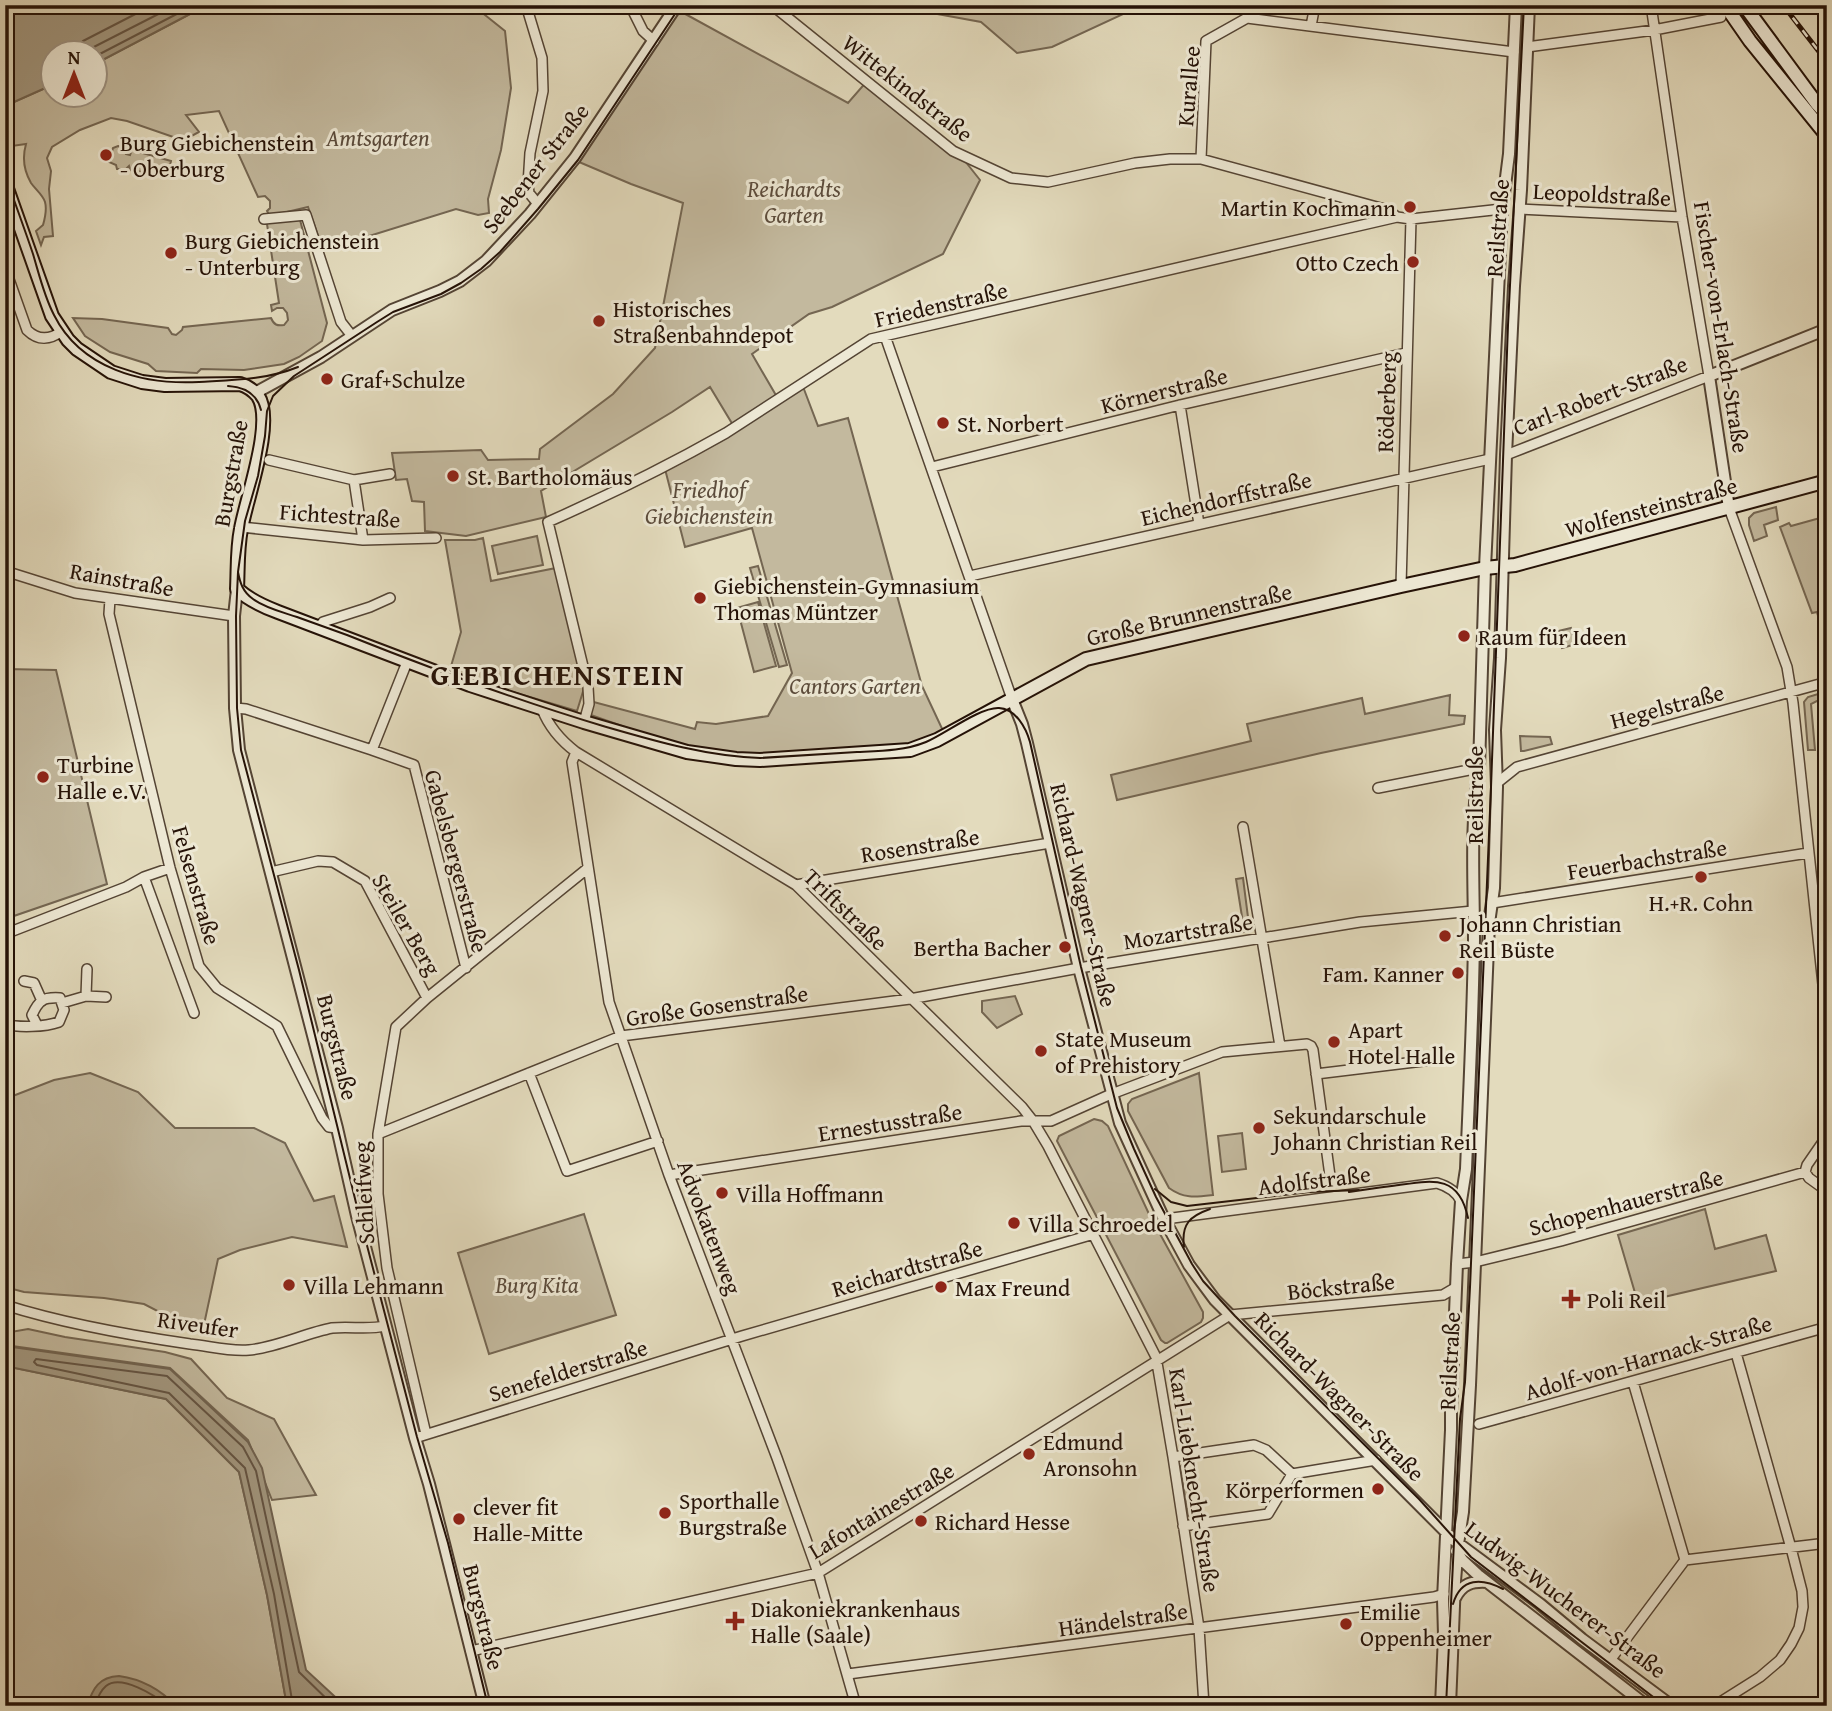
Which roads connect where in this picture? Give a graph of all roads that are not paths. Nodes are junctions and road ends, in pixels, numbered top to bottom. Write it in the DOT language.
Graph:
graph roads {
  1 [pos="526,5"];
  2 [pos="630,5"];
  3 [pos="677,5"];
  4 [pos="772,5"];
  5 [pos="1315,5"];
  6 [pos="1516,5"];
  7 [pos="1529,5"];
  8 [pos="1651,5"];
  9 [pos="1746,9"];
  10 [pos="1724,10"];
  11 [pos="1311,26"];
  12 [pos="1654,30"];
  13 [pos="654,41"];
  14 [pos="1527,47"];
  15 [pos="1514,52"];
  16 [pos="1827,115"];
  17 [pos="1827,136"];
  18 [pos="1201,159"];
  19 [pos="5,183"];
  20 [pos="538,204"];
  21 [pos="1502,209"];
  22 [pos="1520,209"];
  23 [pos="1397,217"];
  24 [pos="1682,217"];
  25 [pos="264,219"];
  26 [pos="1411,219"];
  27 [pos="5,268"];
  28 [pos="1827,329"];
  29 [pos="62,331"];
  30 [pos="885,336"];
  31 [pos="352,337"];
  32 [pos="1406,353"];
  33 [pos="1709,376"];
  34 [pos="255,393"];
  35 [pos="1180,405"];
  36 [pos="1506,455"];
  37 [pos="1490,459"];
  38 [pos="268,460"];
  39 [pos="932,467"];
  40 [pos="390,474"];
  41 [pos="1403,479"];
  42 [pos="354,480"];
  43 [pos="1827,481"];
  44 [pos="1729,508"];
  45 [pos="1199,524"];
  46 [pos="241,527"];
  47 [pos="436,538"];
  48 [pos="363,540"];
  49 [pos="1502,566"];
  50 [pos="1485,568"];
  51 [pos="5,571"];
  52 [pos="970,576"];
  53 [pos="1401,586"];
  54 [pos="237,589"];
  55 [pos="390,598"];
  56 [pos="110,599"];
  57 [pos="234,616"];
  58 [pos="319,627"];
  59 [pos="407,662"];
  60 [pos="1827,682"];
  61 [pos="1791,693"];
  62 [pos="1012,699"];
  63 [pos="235,708"];
  64 [pos="542,709"];
  65 [pos="584,722"];
  66 [pos="372,750"];
  67 [pos="576,752"];
  68 [pos="1497,757"];
  69 [pos="1517,767"];
  70 [pos="1479,768"];
  71 [pos="1497,783"];
  72 [pos="1378,788"];
  73 [pos="1243,827"];
  74 [pos="1050,843"];
  75 [pos="1808,853"];
  76 [pos="170,868"];
  77 [pos="588,868"];
  78 [pos="271,872"];
  79 [pos="144,877"];
  80 [pos="796,885"];
  81 [pos="1492,903"];
  82 [pos="1473,911"];
  83 [pos="5,934"];
  84 [pos="1261,939"];
  85 [pos="1822,942"];
  86 [pos="466,968"];
  87 [pos="1079,968"];
  88 [pos="87,969"];
  89 [pos="24,981"];
  90 [pos="86,996"];
  91 [pos="106,997"];
  92 [pos="427,998"];
  93 [pos="910,999"];
  94 [pos="43,1001"];
  95 [pos="62,1003"];
  96 [pos="194,1013"];
  97 [pos="1827,1022"];
  98 [pos="5,1024"];
  99 [pos="37,1025"];
  100 [pos="621,1036"];
  101 [pos="1280,1046"];
  102 [pos="1448,1058"];
  103 [pos="528,1073"];
  104 [pos="1316,1074"];
  105 [pos="1111,1095"];
  106 [pos="1033,1121"];
  107 [pos="337,1128"];
  108 [pos="378,1134"];
  109 [pos="1827,1136"];
  110 [pos="658,1140"];
  111 [pos="1805,1172"];
  112 [pos="669,1175"];
  113 [pos="1330,1176"];
  114 [pos="1827,1191"];
  115 [pos="1461,1201"];
  116 [pos="1165,1219"];
  117 [pos="1094,1234"];
  118 [pos="1475,1262"];
  119 [pos="1457,1264"];
  120 [pos="1455,1288"];
  121 [pos="5,1306"];
  122 [pos="1230,1315"];
  123 [pos="386,1326"];
  124 [pos="1827,1327"];
  125 [pos="732,1339"];
  126 [pos="1736,1353"];
  127 [pos="1157,1362"];
  128 [pos="1633,1382"];
  129 [pos="1479,1424"];
  130 [pos="426,1434"];
  131 [pos="415,1438"];
  132 [pos="1173,1457"];
  133 [pos="1376,1460"];
  134 [pos="1292,1474"];
  135 [pos="1183,1526"];
  136 [pos="1446,1533"];
  137 [pos="1827,1543"];
  138 [pos="1791,1548"];
  139 [pos="1458,1549"];
  140 [pos="1685,1560"];
  141 [pos="818,1573"];
  142 [pos="1487,1582"];
  143 [pos="1444,1594"];
  144 [pos="1455,1599"];
  145 [pos="1199,1628"];
  146 [pos="471,1651"];
  147 [pos="1611,1659"];
  148 [pos="848,1674"];
  149 [pos="485,1706"];
  150 [pos="856,1706"];
  151 [pos="1204,1706"];
  152 [pos="1441,1706"];
  153 [pos="1450,1706"];
  154 [pos="1647,1706"];
  155 [pos="1672,1706"];
  156 [pos="1714,1706"];
  1 -- 20 [label="street"];
  2 -- 13 [label="street"];
  3 -- 13 [label="street, Seebener Straße"];
  4 -- 18 [label="street, Wittekindstraße"];
  5 -- 11 [label="street"];
  6 -- 15 [label="street, Reilstraße"];
  7 -- 14 [label="street, Reilstraße"];
  8 -- 12 [label="street, Fischer-von-Erlach-Straße"];
  9 -- 16 [label="main road"];
  10 -- 12 [label="street"];
  10 -- 17 [label="main road"];
  11 -- 15 [label="street, Kurallee"];
  11 -- 18 [label="street, Kurallee"];
  12 -- 14 [label="street"];
  12 -- 24 [label="street, Fischer-von-Erlach-Straße"];
  13 -- 20 [label="street, Seebener Straße"];
  14 -- 15 [label="street"];
  14 -- 22 [label="street, Reilstraße"];
  15 -- 21 [label="street, Reilstraße"];
  18 -- 23 [label="street, Wittekindstraße"];
  19 -- 29 [label="main road"];
  20 -- 31 [label="street, Seebener Straße"];
  21 -- 26 [label="street, Friedenstraße"];
  21 -- 37 [label="street, Reilstraße"];
  22 -- 24 [label="street, Leopoldstraße"];
  22 -- 36 [label="street, Reilstraße"];
  23 -- 26 [label="street, Friedenstraße"];
  23 -- 30 [label="street, Friedenstraße"];
  24 -- 33 [label="street, Fischer-von-Erlach-Straße"];
  25 -- 31 [label="street"];
  26 -- 32 [label="street, Röderberg"];
  27 -- 29 [label="street"];
  28 -- 33 [label="street, Carl-Robert-Straße"];
  29 -- 34 [label="main road"];
  30 -- 39 [label="street, Richard-Wagner-Straße"];
  30 -- 65 [label="street, Friedenstraße"];
  31 -- 34 [label="street, Seebener Straße"];
  32 -- 35 [label="street, Körnerstraße"];
  32 -- 41 [label="street, Röderberg"];
  33 -- 36 [label="street, Carl-Robert-Straße"];
  33 -- 44 [label="street, Fischer-von-Erlach-Straße"];
  34 -- 46 [label="main road, Burgstraße"];
  35 -- 39 [label="street, Körnerstraße"];
  35 -- 45 [label="street"];
  36 -- 49 [label="street, Reilstraße"];
  37 -- 41 [label="street, Eichendorffstraße"];
  37 -- 50 [label="street, Reilstraße"];
  38 -- 42 [label="street"];
  39 -- 52 [label="street, Richard-Wagner-Straße"];
  40 -- 42 [label="street"];
  41 -- 45 [label="street, Eichendorffstraße"];
  41 -- 53 [label="street, Röderberg"];
  42 -- 48 [label="street"];
  43 -- 44 [label="main road, Wolfensteinstraße"];
  44 -- 49 [label="main road, Wolfensteinstraße"];
  44 -- 61 [label="street, Fischer-von-Erlach-Straße"];
  45 -- 52 [label="street, Eichendorffstraße"];
  46 -- 48 [label="street, Fichtestraße"];
  46 -- 54 [label="main road, Burgstraße"];
  47 -- 48 [label="street, Fichtestraße"];
  49 -- 50 [label="main road, Wolfensteinstraße"];
  49 -- 68 [label="street, Reilstraße"];
  50 -- 53 [label="main road, Große Brunnenstraße"];
  50 -- 70 [label="street, Reilstraße"];
  51 -- 56 [label="street, Rainstraße"];
  52 -- 62 [label="street, Richard-Wagner-Straße"];
  53 -- 62 [label="main road, Große Brunnenstraße"];
  54 -- 57 [label="street, Burgstraße"];
  54 -- 58 [label="main road, Große Brunnenstraße"];
  55 -- 58 [label="street"];
  56 -- 57 [label="street, Rainstraße"];
  56 -- 76 [label="street, Felsenstraße"];
  57 -- 63 [label="street, Burgstraße"];
  58 -- 59 [label="main road, Große Brunnenstraße"];
  59 -- 64 [label="main road, Große Brunnenstraße"];
  59 -- 66 [label="street"];
  60 -- 61 [label="street, Hegelstraße"];
  61 -- 69 [label="street, Hegelstraße"];
  61 -- 75 [label="street, Fischer-von-Erlach-Straße"];
  62 -- 65 [label="main road, Große Brunnenstraße"];
  62 -- 74 [label="street, Richard-Wagner-Straße"];
  63 -- 66 [label="street, Gabelsbergerstraße"];
  63 -- 78 [label="street, Burgstraße"];
  64 -- 65 [label="main road, Große Brunnenstraße"];
  64 -- 67 [label="street, Triftstraße"];
  66 -- 86 [label="street, Gabelsbergerstraße"];
  67 -- 77 [label="street, Advokatenweg"];
  67 -- 80 [label="street, Triftstraße"];
  68 -- 69 [label="street"];
  68 -- 71 [label="street, Reilstraße"];
  69 -- 71 [label="street, Hegelstraße"];
  70 -- 72 [label="street, Reilstraße"];
  70 -- 82 [label="street, Reilstraße"];
  71 -- 81 [label="street, Reilstraße"];
  73 -- 84 [label="street"];
  74 -- 80 [label="street, Rosenstraße"];
  74 -- 87 [label="street, Richard-Wagner-Straße"];
  75 -- 81 [label="street, Feuerbachstraße"];
  75 -- 85 [label="street, Fischer-von-Erlach-Straße"];
  76 -- 79 [label="street"];
  76 -- 107 [label="street, Felsenstraße"];
  77 -- 86 [label="street, Schleifweg"];
  77 -- 100 [label="street, Advokatenweg"];
  78 -- 92 [label="street, Steiler Berg"];
  78 -- 107 [label="street, Burgstraße"];
  79 -- 83 [label="street"];
  79 -- 96 [label="street, Felsenstraße"];
  80 -- 93 [label="street, Triftstraße"];
  81 -- 118 [label="street, Reilstraße"];
  82 -- 84 [label="street, Mozartstraße"];
  82 -- 115 [label="street, Reilstraße"];
  84 -- 87 [label="street, Mozartstraße"];
  84 -- 101 [label="street"];
  85 -- 97 [label="street, Fischer-von-Erlach-Straße"];
  86 -- 92 [label="street, Schleifweg"];
  87 -- 93 [label="street, Mozartstraße"];
  87 -- 105 [label="street, Richard-Wagner-Straße"];
  88 -- 90 [label="street"];
  89 -- 94 [label="street"];
  90 -- 91 [label="street"];
  90 -- 95 [label="street"];
  92 -- 108 [label="street, Schleifweg"];
  93 -- 100 [label="street, Große Gosenstraße"];
  93 -- 106 [label="street, Triftstraße"];
  94 -- 95 [label="street"];
  94 -- 99 [label="street"];
  95 -- 99 [label="street"];
  98 -- 99 [label="street"];
  100 -- 103 [label="street, Große Gosenstraße"];
  100 -- 110 [label="street, Advokatenweg"];
  101 -- 104 [label="street, Ernestusstraße"];
  101 -- 105 [label="street, Ernestusstraße"];
  102 -- 104 [label="street"];
  103 -- 108 [label="street, Große Gosenstraße"];
  103 -- 110 [label="street"];
  104 -- 113 [label="street"];
  105 -- 106 [label="street, Ernestusstraße"];
  105 -- 116 [label="street, Richard-Wagner-Straße"];
  106 -- 112 [label="street, Ernestusstraße"];
  106 -- 117 [label="street, Karl-Liebknecht-Straße"];
  107 -- 123 [label="street, Burgstraße"];
  108 -- 130 [label="street, Schleifweg"];
  109 -- 111 [label="street"];
  110 -- 112 [label="street, Advokatenweg"];
  111 -- 114 [label="street"];
  111 -- 118 [label="street, Schopenhauerstraße"];
  112 -- 125 [label="street, Advokatenweg"];
  115 -- 116 [label="street, Adolfstraße"];
  115 -- 119 [label="street, Reilstraße"];
  116 -- 122 [label="street, Richard-Wagner-Straße"];
  117 -- 125 [label="street, Reichardtstraße"];
  117 -- 127 [label="street, Karl-Liebknecht-Straße"];
  118 -- 119 [label="street, Schopenhauerstraße"];
  118 -- 139 [label="street, Reilstraße"];
  119 -- 120 [label="street, Reilstraße"];
  120 -- 122 [label="street, Böckstraße"];
  120 -- 136 [label="street, Reilstraße"];
  121 -- 123 [label="street, Riveufer"];
  122 -- 127 [label="street, Lafontainestraße"];
  122 -- 133 [label="street, Richard-Wagner-Straße"];
  123 -- 131 [label="street, Burgstraße"];
  124 -- 126 [label="street, Adolf-von-Harnack-Straße"];
  125 -- 130 [label="street, Senefelderstraße"];
  125 -- 141 [label="street, Advokatenweg"];
  126 -- 128 [label="street, Adolf-von-Harnack-Straße"];
  126 -- 138 [label="street"];
  127 -- 132 [label="street, Karl-Liebknecht-Straße"];
  127 -- 141 [label="street, Lafontainestraße"];
  128 -- 129 [label="street, Adolf-von-Harnack-Straße"];
  128 -- 140 [label="street"];
  130 -- 131 [label="street, Senefelderstraße"];
  131 -- 146 [label="street, Burgstraße"];
  132 -- 134 [label="street"];
  132 -- 135 [label="street, Karl-Liebknecht-Straße"];
  133 -- 134 [label="street"];
  133 -- 136 [label="street, Richard-Wagner-Straße"];
  134 -- 135 [label="street"];
  135 -- 145 [label="street, Karl-Liebknecht-Straße"];
  136 -- 139 [label="street, Ludwig-Wucherer-Straße"];
  136 -- 143 [label="street, Reilstraße"];
  137 -- 138 [label="street"];
  138 -- 140 [label="street"];
  138 -- 156 [label="street"];
  139 -- 142 [label="street, Ludwig-Wucherer-Straße"];
  139 -- 144 [label="street, Reilstraße"];
  139 -- 147 [label="street, Ludwig-Wucherer-Straße"];
  140 -- 147 [label="street"];
  141 -- 146 [label="street, Lafontainestraße"];
  141 -- 148 [label="street, Advokatenweg"];
  142 -- 144 [label="street"];
  142 -- 154 [label="street, Ludwig-Wucherer-Straße"];
  143 -- 145 [label="street, Händelstraße"];
  143 -- 152 [label="street, Reilstraße"];
  144 -- 153 [label="street, Reilstraße"];
  145 -- 148 [label="street, Händelstraße"];
  145 -- 151 [label="street, Karl-Liebknecht-Straße"];
  146 -- 149 [label="street, Burgstraße"];
  147 -- 155 [label="street, Ludwig-Wucherer-Straße"];
  148 -- 150 [label="street, Advokatenweg"];
}
